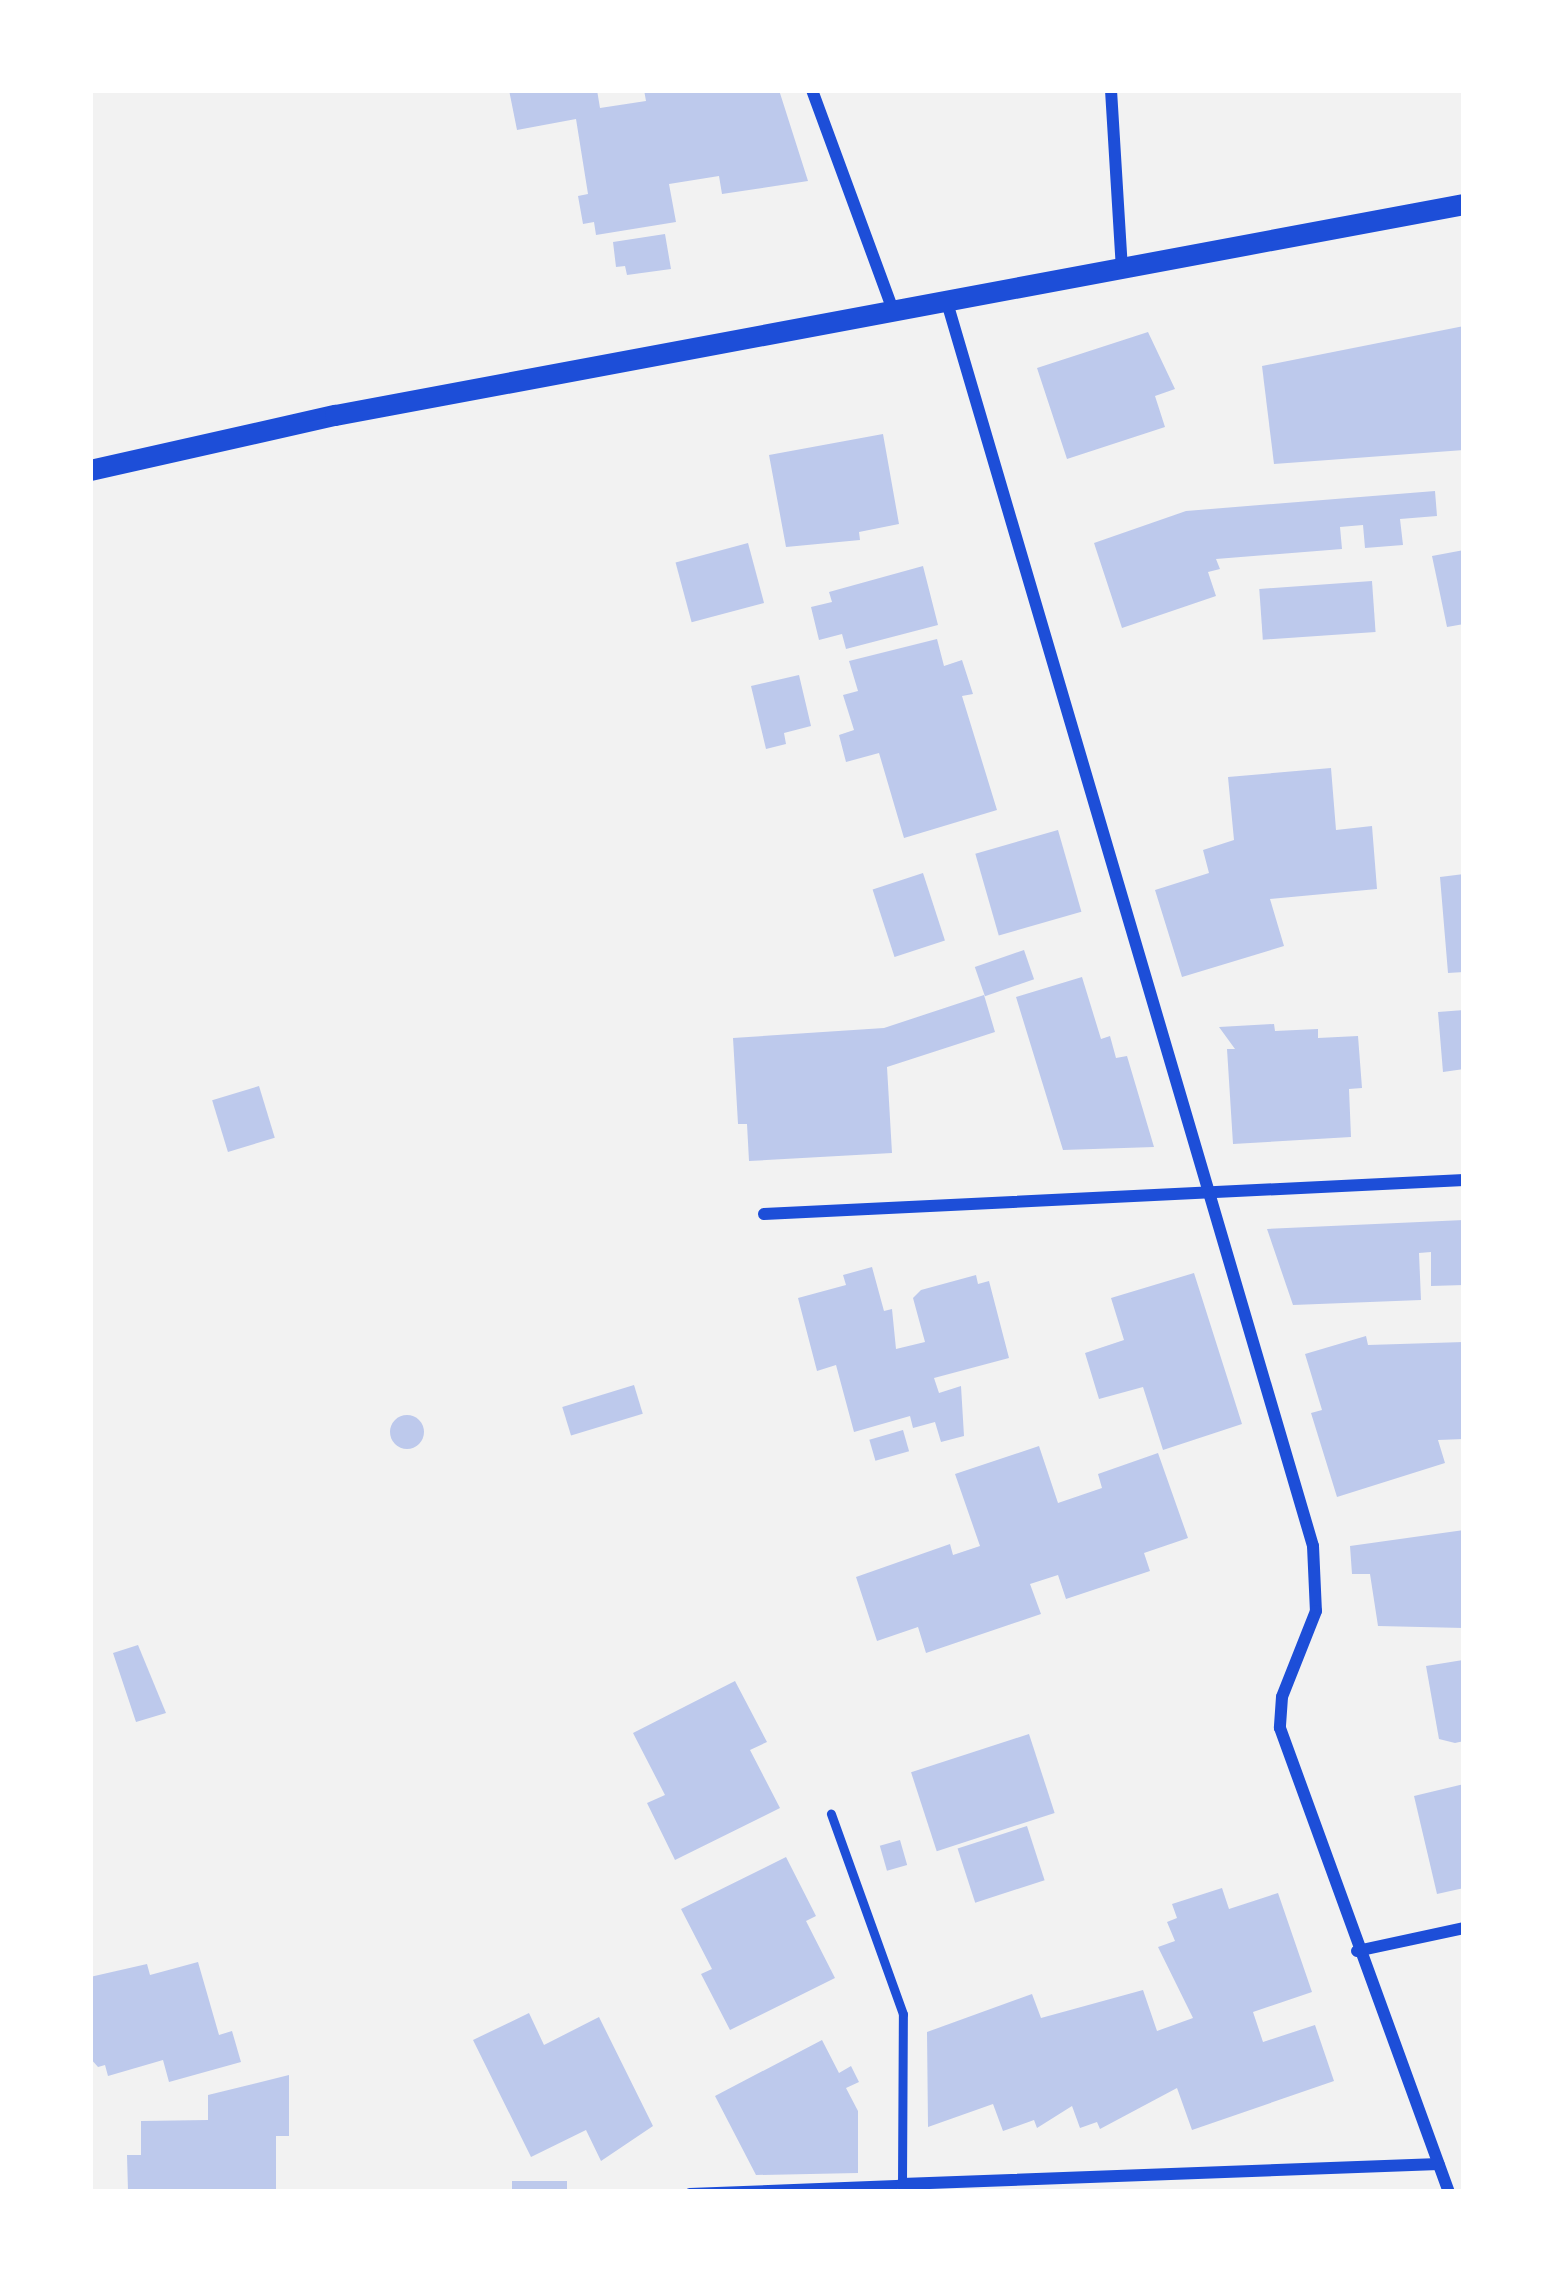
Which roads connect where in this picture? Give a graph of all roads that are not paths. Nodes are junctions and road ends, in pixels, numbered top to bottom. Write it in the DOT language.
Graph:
graph roads {
  1 [pos="812,90"];
  2 [pos="1111,90"];
  3 [pos="1464,204"];
  4 [pos="1122,268"];
  5 [pos="946,299"];
  6 [pos="893,310"];
  7 [pos="90,470"];
  8 [pos="1464,1180"];
  9 [pos="1206,1192"];
  10 [pos="764,1214"];
  11 [pos="831,1814"];
  12 [pos="1464,1928"];
  13 [pos="1357,1951"];
  14 [pos="1439,2164"];
  15 [pos="902,2184"];
  16 [pos="689,2192"];
  17 [pos="1449,2192"];
  1 -- 6 [label="street"];
  2 -- 4 [label="street"];
  3 -- 4 [label="street"];
  4 -- 5 [label="street"];
  5 -- 6 [label="street"];
  5 -- 9 [label="street"];
  6 -- 7 [label="street"];
  8 -- 9 [label="street"];
  9 -- 10 [label="street"];
  9 -- 13 [label="street"];
  11 -- 15 [label="lane"];
  12 -- 13 [label="street"];
  13 -- 14 [label="street"];
  14 -- 15 [label="street"];
  14 -- 17 [label="street"];
  15 -- 16 [label="lane"];
}
